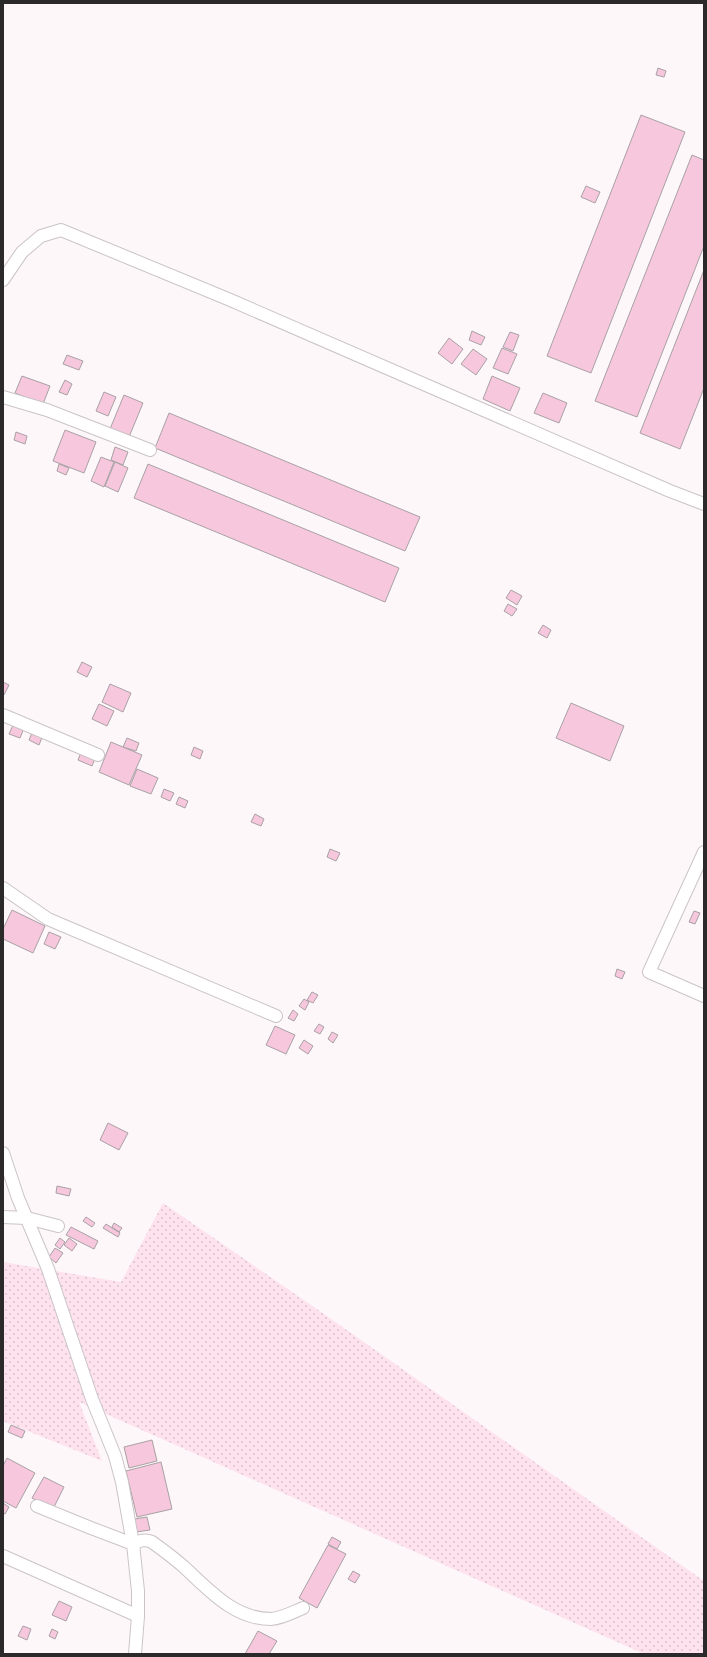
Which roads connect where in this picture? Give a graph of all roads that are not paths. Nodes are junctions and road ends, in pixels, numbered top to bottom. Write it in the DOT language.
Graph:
graph roads {
  1 [pos="3,280"];
  2 [pos="3,397"];
  3 [pos="150,450"];
  4 [pos="704,504"];
  5 [pos="3,715"];
  6 [pos="98,755"];
  7 [pos="704,852"];
  8 [pos="3,888"];
  9 [pos="704,996"];
  10 [pos="276,1016"];
  11 [pos="3,1153"];
  12 [pos="3,1217"];
  13 [pos="27,1218"];
  14 [pos="58,1226"];
  15 [pos="37,1506"];
  16 [pos="133,1544"];
  17 [pos="3,1556"];
  18 [pos="303,1608"];
  19 [pos="138,1616"];
  20 [pos="135,1654"];
  1 -- 4 [label="street"];
  2 -- 3 [label="street"];
  5 -- 6 [label="street"];
  7 -- 9 [label="street"];
  8 -- 10 [label="street"];
  11 -- 13 [label="street"];
  12 -- 13 [label="street"];
  13 -- 14 [label="street"];
  13 -- 16 [label="street"];
  15 -- 16 [label="street"];
  16 -- 18 [label="street"];
  16 -- 19 [label="street"];
  17 -- 19 [label="street"];
  19 -- 20 [label="street"];
}
